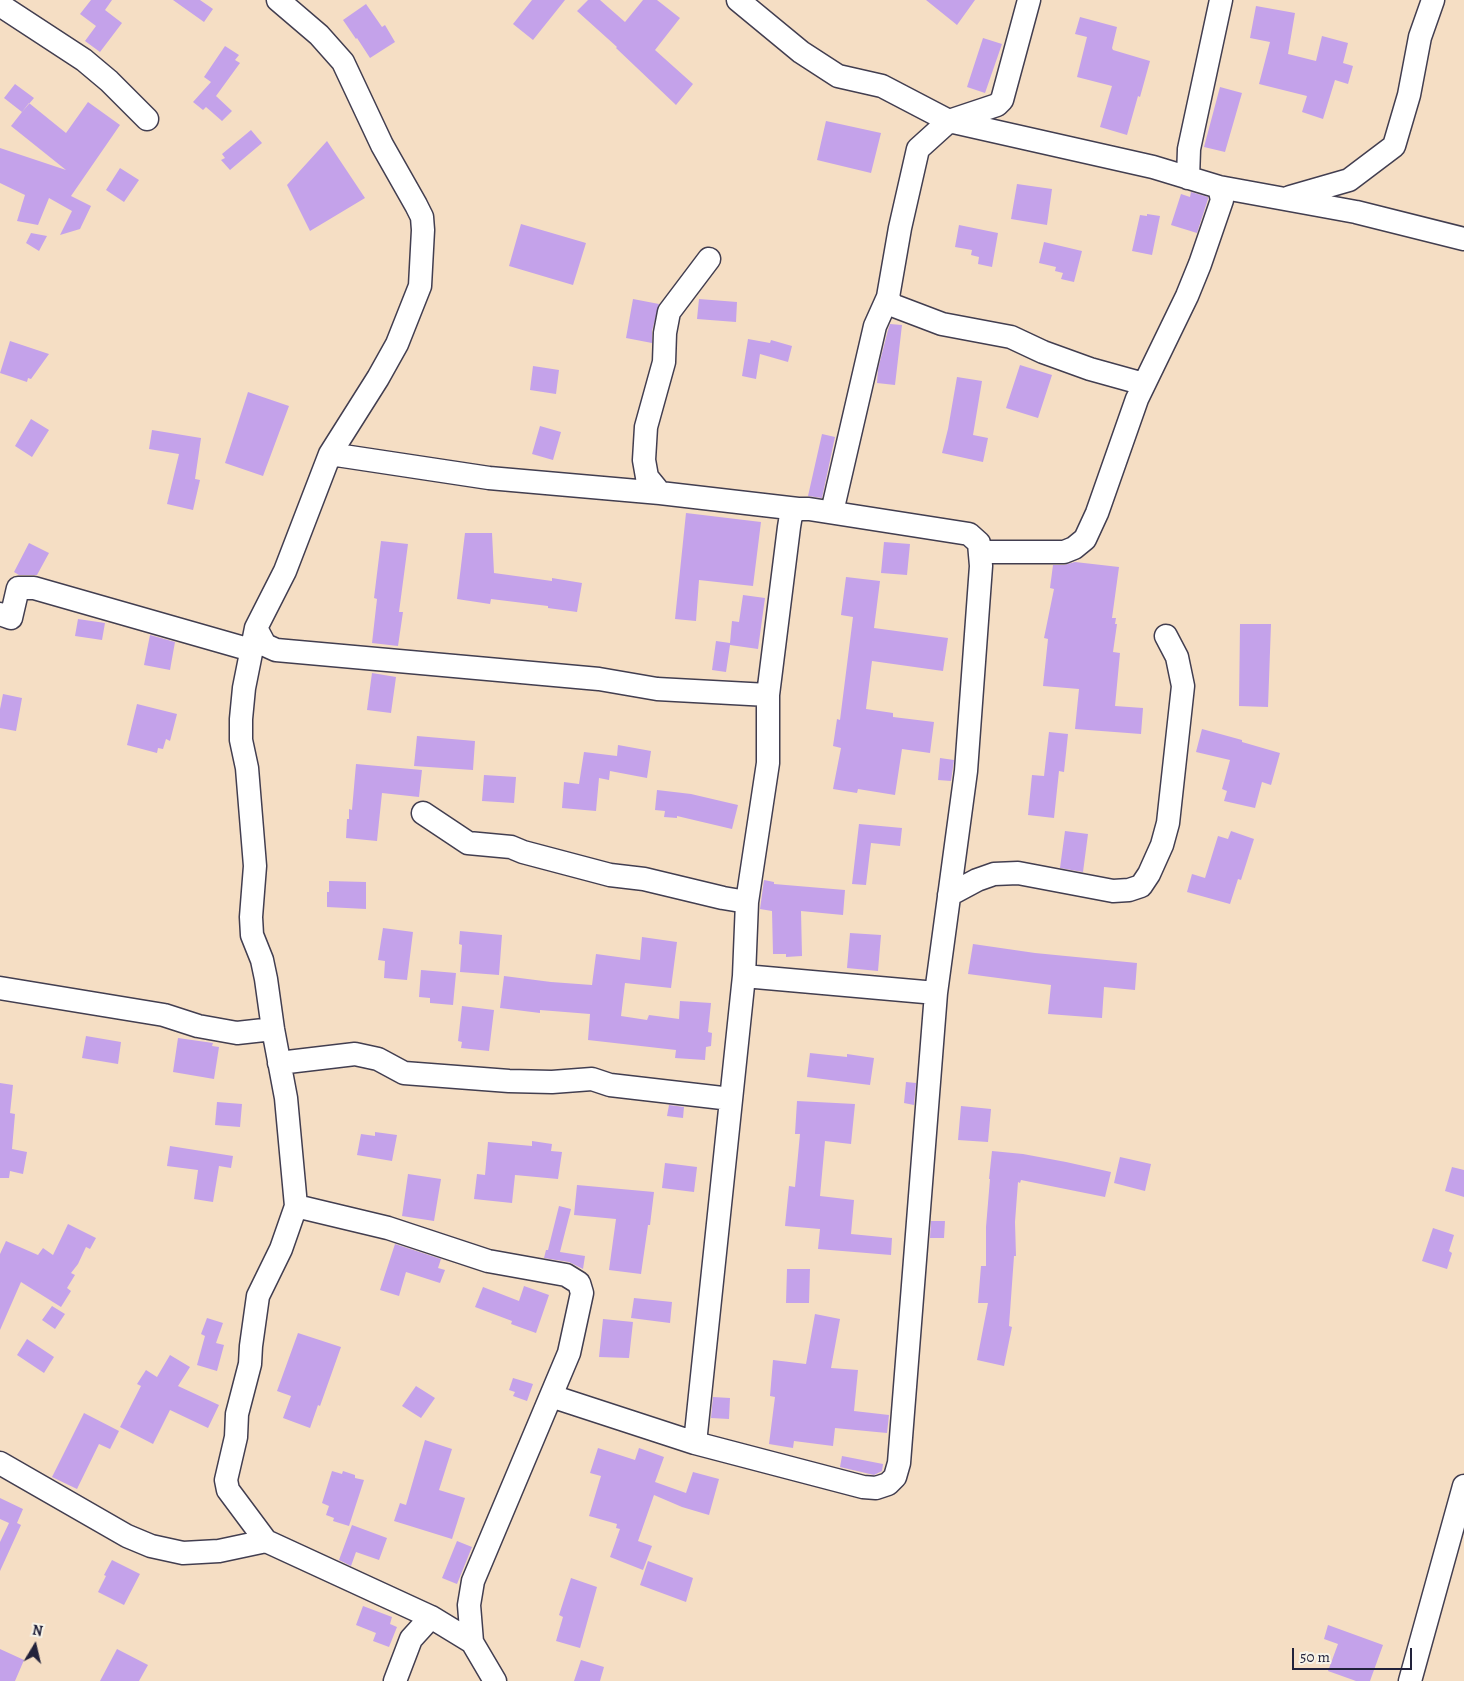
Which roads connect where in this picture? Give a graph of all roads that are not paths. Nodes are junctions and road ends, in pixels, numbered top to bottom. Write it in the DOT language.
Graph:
graph roads {
  1 [pos="278,0"];
  2 [pos="738,0"];
  3 [pos="1029,0"];
  4 [pos="1221,0"];
  5 [pos="1433,0"];
  6 [pos="0,4"];
  7 [pos="147,119"];
  8 [pos="949,121"];
  9 [pos="1188,178"];
  10 [pos="1219,187"];
  11 [pos="1287,198"];
  12 [pos="1464,239"];
  13 [pos="709,259"];
  14 [pos="888,297"];
  15 [pos="1144,384"];
  16 [pos="330,454"];
  17 [pos="660,493"];
  18 [pos="798,509"];
  19 [pos="832,512"];
  20 [pos="981,552"];
  21 [pos="0,614"];
  22 [pos="256,628"];
  23 [pos="1166,636"];
  24 [pos="251,650"];
  25 [pos="768,695"];
  26 [pos="423,813"];
  27 [pos="949,895"];
  28 [pos="747,902"];
  29 [pos="744,976"];
  30 [pos="0,988"];
  31 [pos="936,992"];
  32 [pos="273,1028"];
  33 [pos="279,1063"];
  34 [pos="731,1099"];
  35 [pos="296,1206"];
  36 [pos="550,1396"];
  37 [pos="695,1443"];
  38 [pos="0,1463"];
  39 [pos="1464,1486"];
  40 [pos="266,1541"];
  41 [pos="431,1617"];
  42 [pos="472,1642"];
  43 [pos="395,1681"];
  44 [pos="495,1681"];
  45 [pos="1410,1681"];
  1 -- 16 [label="street"];
  2 -- 8 [label="street"];
  3 -- 8 [label="street"];
  4 -- 9 [label="street"];
  5 -- 11 [label="street"];
  6 -- 7 [label="street"];
  8 -- 9 [label="street"];
  8 -- 14 [label="street"];
  9 -- 10 [label="street"];
  10 -- 11 [label="street"];
  10 -- 15 [label="street"];
  11 -- 12 [label="street"];
  13 -- 17 [label="street"];
  14 -- 15 [label="street"];
  14 -- 19 [label="street"];
  15 -- 20 [label="street"];
  16 -- 17 [label="street"];
  16 -- 22 [label="street"];
  17 -- 18 [label="street"];
  18 -- 19 [label="street"];
  18 -- 25 [label="street"];
  19 -- 20 [label="street"];
  20 -- 27 [label="street"];
  21 -- 24 [label="street"];
  22 -- 24 [label="street"];
  22 -- 25 [label="street"];
  23 -- 27 [label="street"];
  24 -- 32 [label="street"];
  25 -- 28 [label="street"];
  26 -- 28 [label="street"];
  27 -- 31 [label="street"];
  28 -- 29 [label="street"];
  29 -- 31 [label="street"];
  29 -- 34 [label="street"];
  30 -- 32 [label="street"];
  31 -- 37 [label="street"];
  32 -- 33 [label="street"];
  33 -- 34 [label="street"];
  33 -- 35 [label="street"];
  34 -- 37 [label="street"];
  35 -- 36 [label="street"];
  35 -- 40 [label="street"];
  36 -- 37 [label="street"];
  36 -- 42 [label="street"];
  38 -- 40 [label="street"];
  39 -- 45 [label="street"];
  40 -- 41 [label="street"];
  41 -- 42 [label="street"];
  41 -- 43 [label="street"];
  42 -- 44 [label="street"];
}
